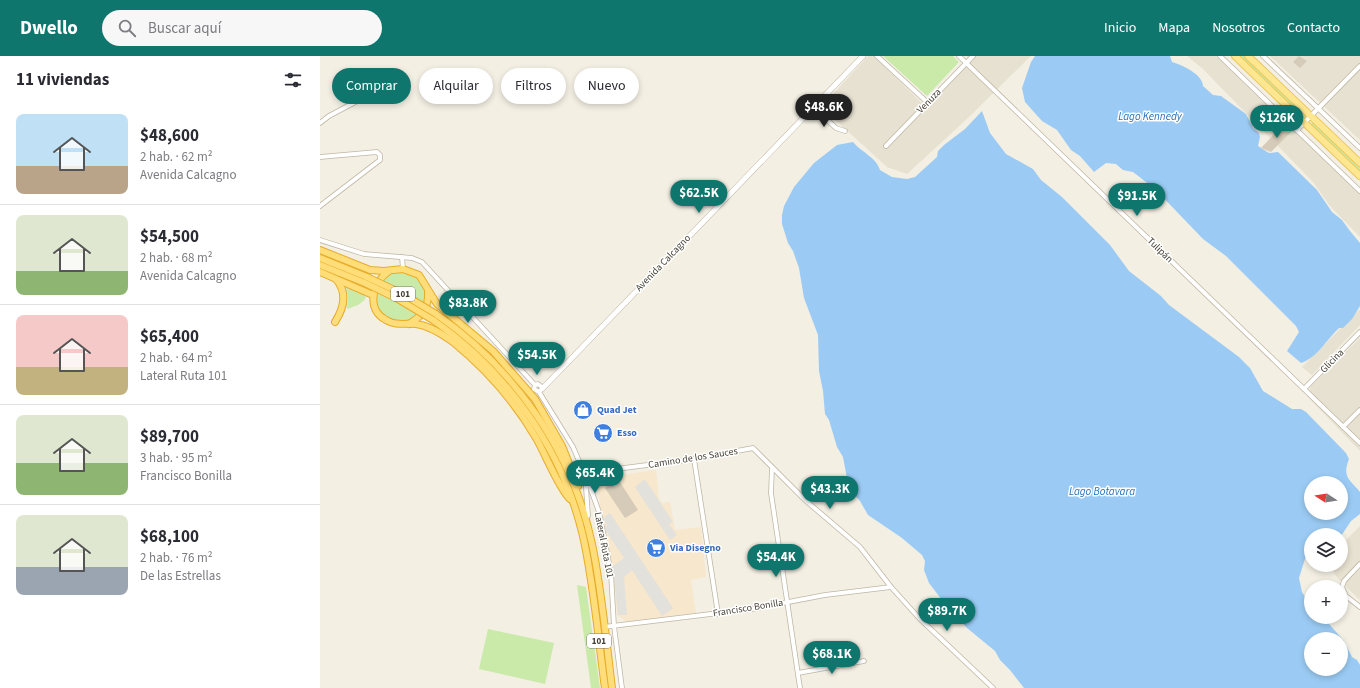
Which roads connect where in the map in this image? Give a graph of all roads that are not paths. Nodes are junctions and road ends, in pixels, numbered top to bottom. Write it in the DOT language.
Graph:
graph roads {
  1 [pos="862,56"];
  2 [pos="877,56"];
  3 [pos="959,56"];
  4 [pos="972,56"];
  5 [pos="1220,56"];
  6 [pos="1235,56"];
  7 [pos="1248,56"];
  8 [pos="1266,57"];
  9 [pos="966,63"];
  10 [pos="1360,66"];
  11 [pos="928,102"];
  12 [pos="352,104"];
  13 [pos="813,107"];
  14 [pos="1319,109"];
  15 [pos="1311,115"];
  16 [pos="1304,122"];
  17 [pos="320,123"];
  18 [pos="1297,130"];
  19 [pos="845,131"];
  20 [pos="886,146"];
  21 [pos="1360,148"];
  22 [pos="320,157"];
  23 [pos="1360,163"];
  24 [pos="1360,176"];
  25 [pos="1360,191"];
  26 [pos="320,206"];
  27 [pos="320,240"];
  28 [pos="320,250"];
  29 [pos="402,257"];
  30 [pos="320,258"];
  31 [pos="320,265"];
  32 [pos="403,269"];
  33 [pos="390,271"];
  34 [pos="320,272"];
  35 [pos="336,278"];
  36 [pos="366,280"];
  37 [pos="428,290"];
  38 [pos="373,295"];
  39 [pos="434,317"];
  40 [pos="335,322"];
  41 [pos="409,324"];
  42 [pos="1360,332"];
  43 [pos="535,385"];
  44 [pos="543,387"];
  45 [pos="1304,389"];
  46 [pos="1360,410"];
  47 [pos="1344,427"];
  48 [pos="1360,443"];
  49 [pos="694,459"];
  50 [pos="772,468"];
  51 [pos="585,473"];
  52 [pos="572,502"];
  53 [pos="588,516"];
  54 [pos="588,526"];
  55 [pos="1360,564"];
  56 [pos="891,587"];
  57 [pos="788,602"];
  58 [pos="1360,607"];
  59 [pos="718,614"];
  60 [pos="614,626"];
  61 [pos="604,627"];
  62 [pos="864,661"];
  63 [pos="798,673"];
  64 [pos="605,688"];
  65 [pos="612,688"];
  66 [pos="622,688"];
  67 [pos="800,688"];
  68 [pos="993,688"];
  1 -- 13 [label="street, Avenida Calcagno"];
  2 -- 11 [label="street"];
  3 -- 9 [label="street, Tulipán"];
  4 -- 9 [label="street, Venuza"];
  5 -- 18 [label="street"];
  6 -- 16 [label="main road"];
  7 -- 15 [label="main road"];
  8 -- 14 [label="street"];
  9 -- 11 [label="street, Venuza"];
  9 -- 45 [label="street, Tulipán"];
  10 -- 14 [label="street"];
  11 -- 20 [label="street, Venuza"];
  12 -- 17 [label="street"];
  13 -- 19 [label="street"];
  13 -- 44 [label="street, Avenida Calcagno"];
  14 -- 15 [label="street"];
  14 -- 21 [label="street"];
  15 -- 16 [label="street"];
  15 -- 23 [label="main road"];
  16 -- 18 [label="street"];
  16 -- 24 [label="main road"];
  18 -- 25 [label="street"];
  22 -- 26 [label="street"];
  27 -- 29 [label="street, Lateral Ruta 101"];
  28 -- 33 [label="highway"];
  29 -- 32 [label="street"];
  29 -- 43 [label="street, Lateral Ruta 101"];
  30 -- 36 [label="highway, 101"];
  31 -- 36 [label="highway, 101"];
  32 -- 33 [label="highway"];
  32 -- 37 [label="highway"];
  33 -- 38 [label="highway"];
  34 -- 35 [label="highway"];
  35 -- 38 [label="highway"];
  35 -- 40 [label="highway"];
  36 -- 39 [label="highway, 101, bridge"];
  37 -- 41 [label="highway"];
  37 -- 53 [label="highway"];
  38 -- 41 [label="highway"];
  39 -- 52 [label="highway, 101"];
  39 -- 54 [label="highway, 101"];
  41 -- 52 [label="highway"];
  42 -- 45 [label="street, Glicina"];
  43 -- 44 [label="street"];
  43 -- 44 [label="street, Lateral Ruta 101"];
  44 -- 51 [label="street, Lateral Ruta 101"];
  45 -- 47 [label="street, Tulipán"];
  46 -- 47 [label="street"];
  47 -- 48 [label="street, Tulipán"];
  49 -- 50 [label="street, Camino de los Sauces"];
  49 -- 51 [label="street, Camino de los Sauces"];
  49 -- 59 [label="street"];
  50 -- 56 [label="street"];
  50 -- 57 [label="street"];
  51 -- 53 [label="street"];
  51 -- 60 [label="street, Lateral Ruta 101"];
  52 -- 64 [label="highway, 101"];
  53 -- 54 [label="highway"];
  54 -- 61 [label="highway, 101"];
  55 -- 58 [label="street"];
  56 -- 57 [label="street, Francisco Bonilla"];
  56 -- 68 [label="street"];
  57 -- 59 [label="street, Francisco Bonilla"];
  57 -- 63 [label="street"];
  59 -- 60 [label="street, Francisco Bonilla"];
  60 -- 61 [label="street, Francisco Bonilla"];
  60 -- 66 [label="street, Lateral Ruta 101"];
  61 -- 65 [label="highway, 101"];
  62 -- 63 [label="street"];
  63 -- 67 [label="street"];
}
